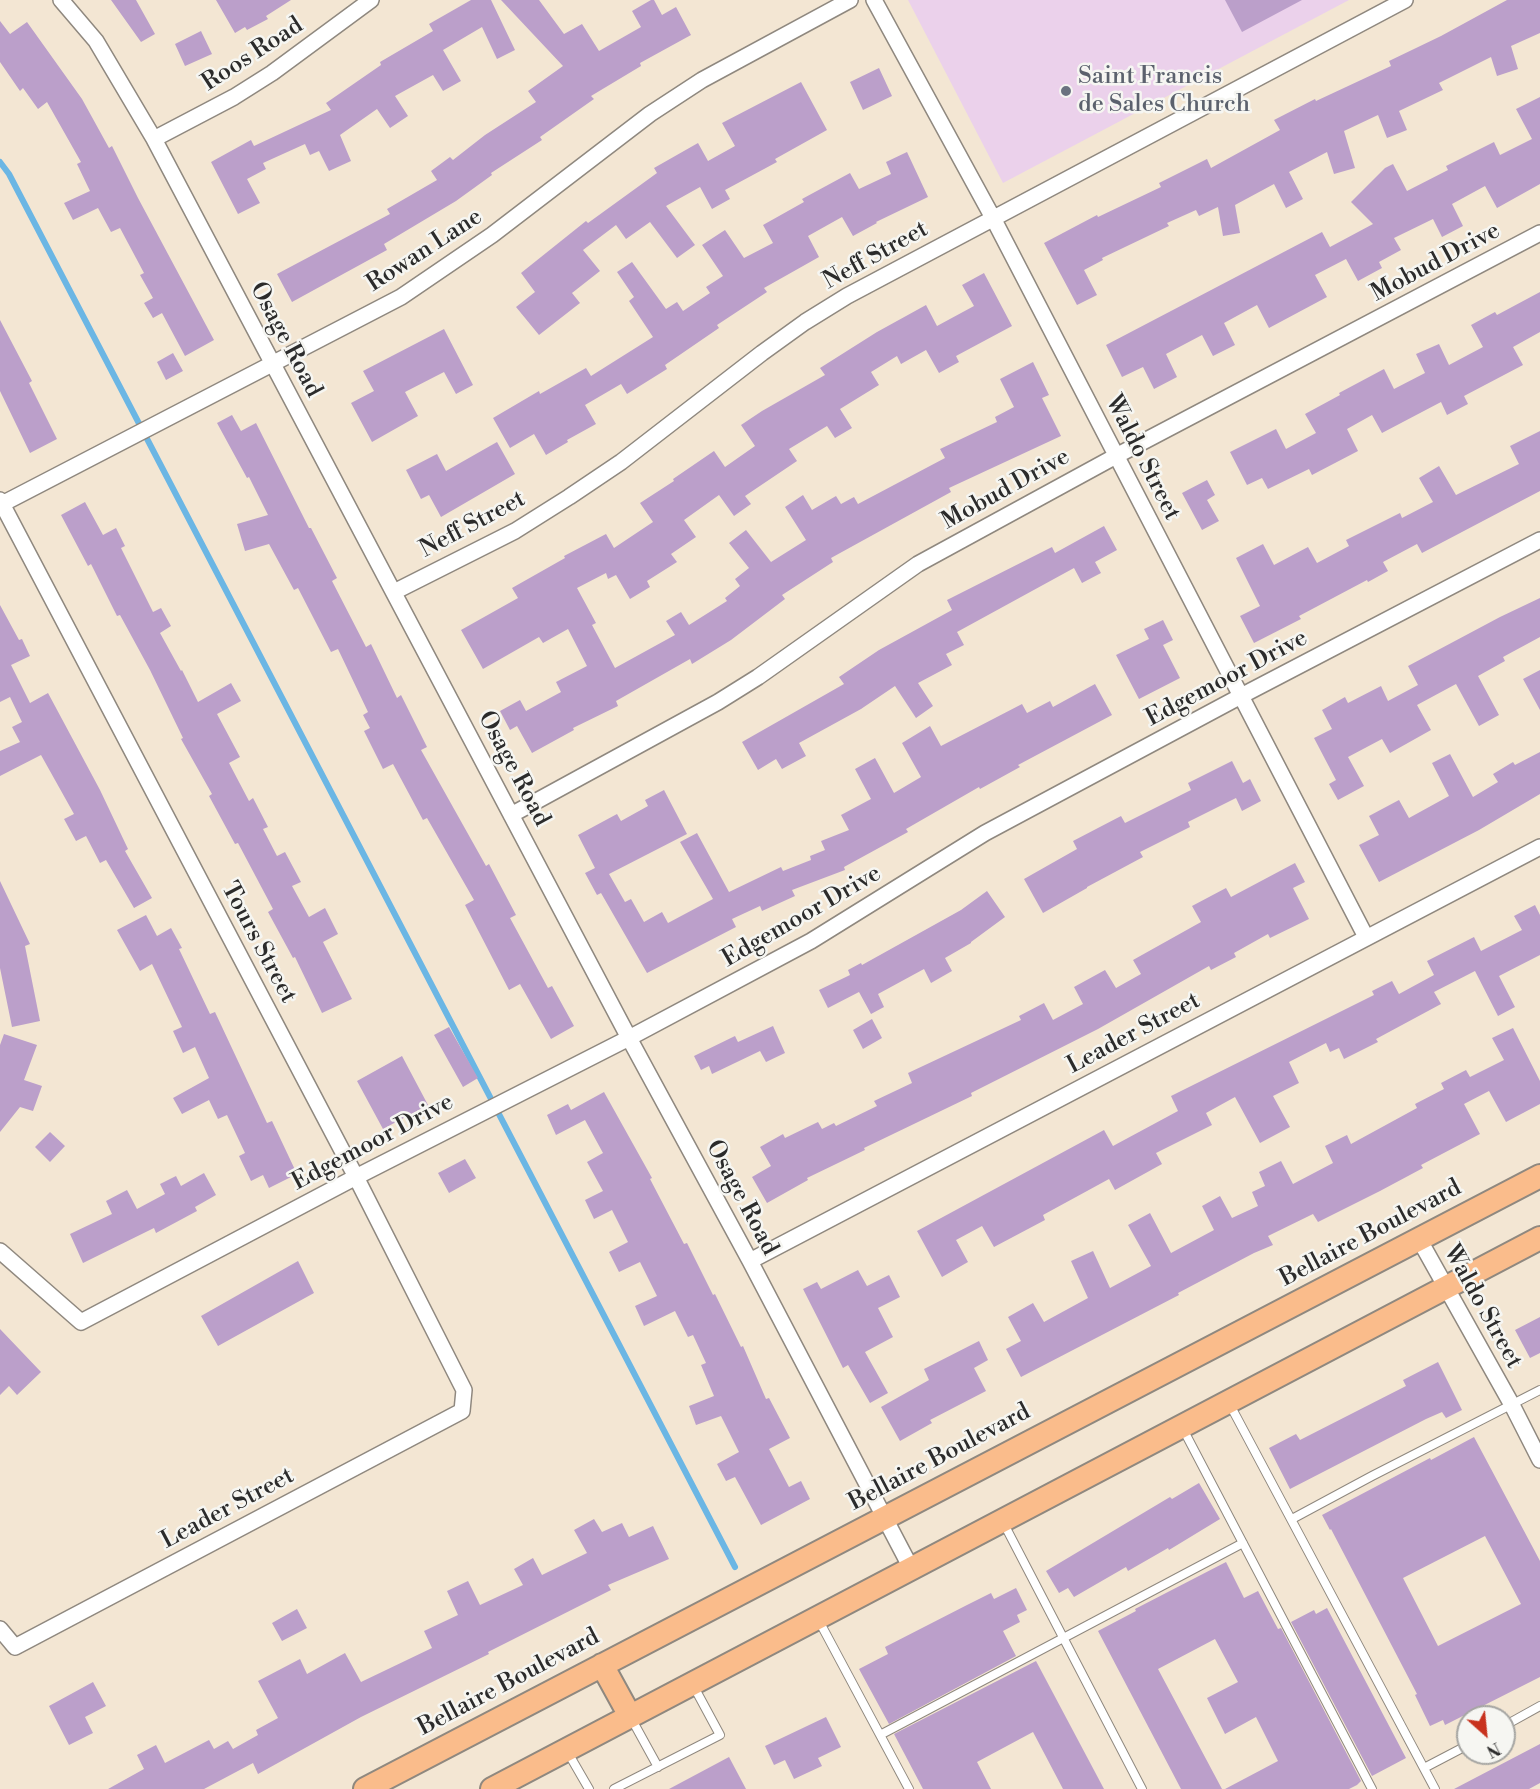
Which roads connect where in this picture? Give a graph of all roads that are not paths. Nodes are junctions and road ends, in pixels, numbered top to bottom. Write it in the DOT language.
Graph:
graph roads {
  1 [pos="61,0"];
  2 [pos="371,0"];
  3 [pos="850,0"];
  4 [pos="874,0"];
  5 [pos="1405,0"];
  6 [pos="154,139"];
  7 [pos="993,218"];
  8 [pos="1540,233"];
  9 [pos="273,364"];
  10 [pos="1116,456"];
  11 [pos="1,502"];
  12 [pos="1540,540"];
  13 [pos="394,592"];
  14 [pos="1241,696"];
  15 [pos="511,815"];
  16 [pos="1540,847"];
  17 [pos="1366,938"];
  18 [pos="629,1038"];
  19 [pos="1540,1176"];
  20 [pos="356,1177"];
  21 [pos="1540,1238"];
  22 [pos="1419,1239"];
  23 [pos="0,1251"];
  24 [pos="750,1261"];
  25 [pos="1445,1288"];
  26 [pos="1540,1390"];
  27 [pos="1228,1402"];
  28 [pos="1512,1405"];
  29 [pos="462,1411"];
  30 [pos="1182,1426"];
  31 [pos="1540,1460"];
  32 [pos="884,1518"];
  33 [pos="1292,1519"];
  34 [pos="1002,1520"];
  35 [pos="1243,1543"];
  36 [pos="911,1568"];
  37 [pos="818,1617"];
  38 [pos="0,1629"];
  39 [pos="1063,1638"];
  40 [pos="602,1665"];
  41 [pos="692,1683"];
  42 [pos="1540,1706"];
  43 [pos="630,1716"];
  44 [pos="1516,1719"];
  45 [pos="880,1735"];
  46 [pos="567,1750"];
  47 [pos="1456,1751"];
  48 [pos="423,1759"];
  49 [pos="658,1767"];
  50 [pos="1424,1768"];
  51 [pos="365,1789"];
  52 [pos="395,1789"];
  53 [pos="492,1789"];
  54 [pos="589,1789"];
  55 [pos="614,1789"];
  56 [pos="909,1789"];
  57 [pos="1142,1789"];
  58 [pos="1372,1789"];
  59 [pos="1435,1789"];
  1 -- 6 [label="street, Osage Road"];
  2 -- 6 [label="street, Roos Road"];
  3 -- 9 [label="street, Rowan Lane"];
  4 -- 7 [label="street, Waldo Street"];
  5 -- 7 [label="street, Neff Street"];
  6 -- 9 [label="street, Osage Road"];
  7 -- 10 [label="street, Waldo Street"];
  7 -- 13 [label="street, Neff Street"];
  8 -- 10 [label="street, Mobud Drive"];
  9 -- 11 [label="street, Rowan Lane"];
  9 -- 13 [label="street, Osage Road"];
  10 -- 14 [label="street, Waldo Street"];
  10 -- 15 [label="street, Mobud Drive"];
  11 -- 20 [label="street, Tours Street"];
  12 -- 14 [label="street, Edgemoor Drive"];
  13 -- 15 [label="street, Osage Road"];
  14 -- 17 [label="street, Waldo Street"];
  14 -- 18 [label="street, Edgemoor Drive"];
  15 -- 18 [label="street, Osage Road"];
  16 -- 17 [label="street, Leader Street"];
  17 -- 24 [label="street, Leader Street"];
  18 -- 20 [label="street, Edgemoor Drive"];
  18 -- 24 [label="street, Osage Road"];
  19 -- 22 [label="main road, Bellaire Boulevard"];
  20 -- 23 [label="street, Edgemoor Drive"];
  20 -- 29 [label="street, Tours Street"];
  21 -- 25 [label="main road"];
  22 -- 25 [label="street, Waldo Street"];
  22 -- 32 [label="main road, Bellaire Boulevard"];
  24 -- 32 [label="street, Osage Road"];
  25 -- 27 [label="main road"];
  25 -- 28 [label="street, Waldo Street"];
  26 -- 28 [label="lane"];
  27 -- 30 [label="main road"];
  27 -- 33 [label="lane"];
  28 -- 31 [label="street, Waldo Street"];
  28 -- 33 [label="lane"];
  29 -- 38 [label="street, Leader Street"];
  30 -- 34 [label="main road"];
  30 -- 35 [label="lane"];
  32 -- 36 [label="street, Osage Road"];
  32 -- 40 [label="main road, Bellaire Boulevard"];
  33 -- 50 [label="lane"];
  34 -- 36 [label="main road"];
  34 -- 39 [label="lane"];
  35 -- 39 [label="lane"];
  35 -- 58 [label="lane"];
  36 -- 37 [label="main road"];
  37 -- 41 [label="main road"];
  37 -- 45 [label="lane"];
  39 -- 45 [label="lane"];
  39 -- 57 [label="lane"];
  40 -- 43 [label="main road"];
  40 -- 48 [label="main road, Bellaire Boulevard"];
  41 -- 43 [label="main road"];
  41 -- 49 [label="lane"];
  42 -- 44 [label="lane"];
  43 -- 46 [label="main road"];
  43 -- 49 [label="lane"];
  45 -- 56 [label="lane"];
  46 -- 53 [label="main road"];
  46 -- 54 [label="lane"];
  47 -- 50 [label="lane"];
  48 -- 51 [label="main road, Bellaire Boulevard"];
  48 -- 52 [label="main road"];
  49 -- 55 [label="lane"];
  50 -- 59 [label="lane"];
}
